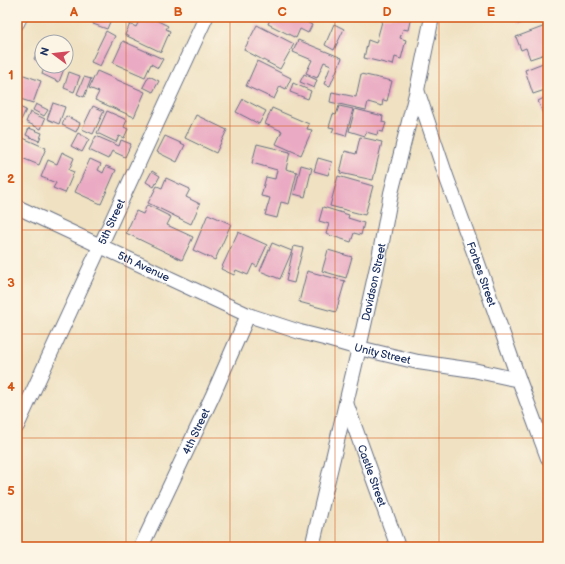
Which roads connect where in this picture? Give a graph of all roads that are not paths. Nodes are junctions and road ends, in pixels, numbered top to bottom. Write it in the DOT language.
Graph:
graph roads {
  1 [pos="20,17"];
  2 [pos="206,17"];
  3 [pos="432,17"];
  4 [pos="17,23"];
  5 [pos="417,90"];
  6 [pos="17,207"];
  7 [pos="100,247"];
  8 [pos="248,315"];
  9 [pos="359,348"];
  10 [pos="519,380"];
  11 [pos="346,403"];
  12 [pos="17,426"];
  13 [pos="548,458"];
  14 [pos="141,547"];
  15 [pos="312,547"];
  16 [pos="398,547"];
  1 -- 4 [label="street"];
  2 -- 7 [label="street, 5th Street"];
  3 -- 5 [label="street, Davidson Street"];
  5 -- 9 [label="street, Davidson Street"];
  5 -- 10 [label="street, Forbes Street"];
  6 -- 7 [label="street, 5th Avenue"];
  7 -- 8 [label="street, 5th Avenue"];
  7 -- 12 [label="street, 5th Street"];
  8 -- 9 [label="street, Unity Street"];
  8 -- 14 [label="street, 4th Street"];
  9 -- 10 [label="street, Unity Street"];
  9 -- 11 [label="street, Davidson Street"];
  10 -- 13 [label="street, Forbes Street"];
  11 -- 15 [label="street, Davidson Street"];
  11 -- 16 [label="street, Castle Street"];
}
